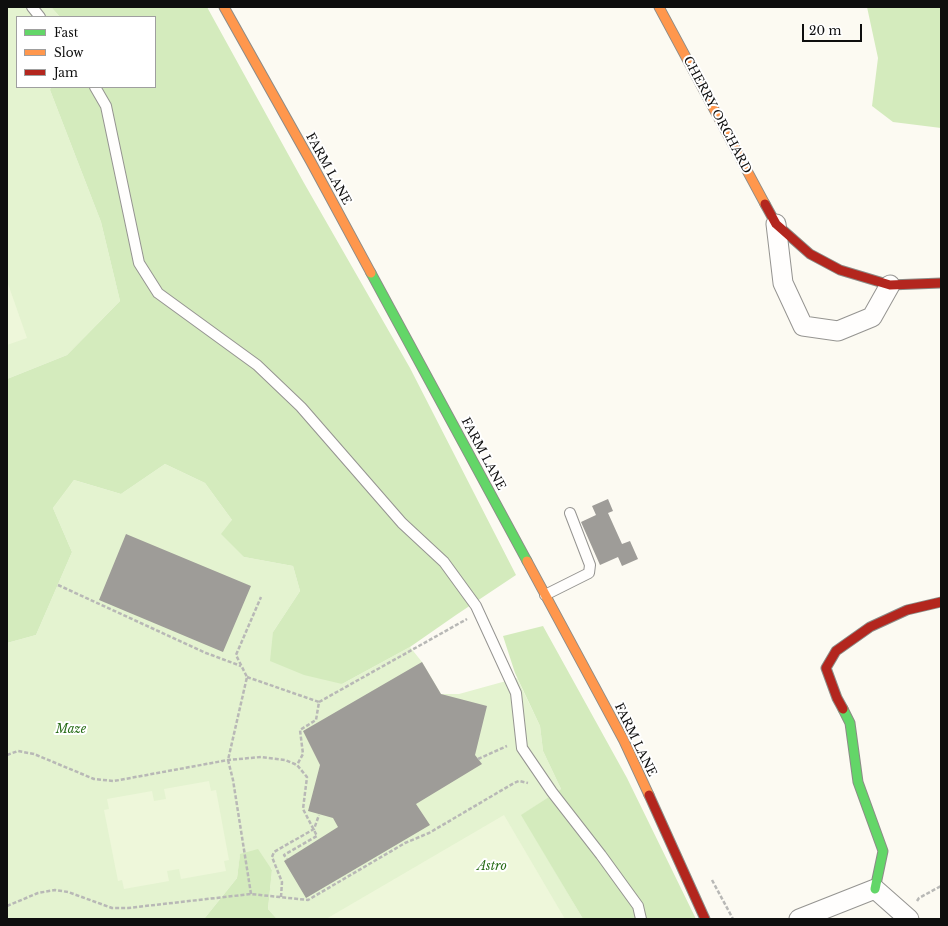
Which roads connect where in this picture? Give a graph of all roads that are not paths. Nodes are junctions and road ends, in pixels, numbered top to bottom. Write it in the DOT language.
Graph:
graph roads {
  1 [pos="32,7"];
  2 [pos="224,7"];
  3 [pos="659,7"];
  4 [pos="39,16"];
  5 [pos="96,88"];
  6 [pos="776,224"];
  7 [pos="941,283"];
  8 [pos="890,285"];
  9 [pos="570,513"];
  10 [pos="546,595"];
  11 [pos="941,602"];
  12 [pos="875,889"];
  13 [pos="907,918"];
  14 [pos="641,919"];
  15 [pos="705,919"];
  16 [pos="799,919"];
  1 -- 4 [label="lane"];
  2 -- 10 [label="street, FARM LANE"];
  3 -- 6 [label="street, CHERRY ORCHARD"];
  5 -- 14 [label="lane"];
  6 -- 8 [label="street, CHERRY ORCHARD"];
  6 -- 8 [label="street, CHERRY ORCHARD"];
  7 -- 8 [label="street, CHERRY ORCHARD"];
  9 -- 10 [label="lane"];
  10 -- 15 [label="street, FARM LANE"];
  11 -- 12 [label="street"];
  12 -- 13 [label="street"];
  12 -- 16 [label="street"];
}
